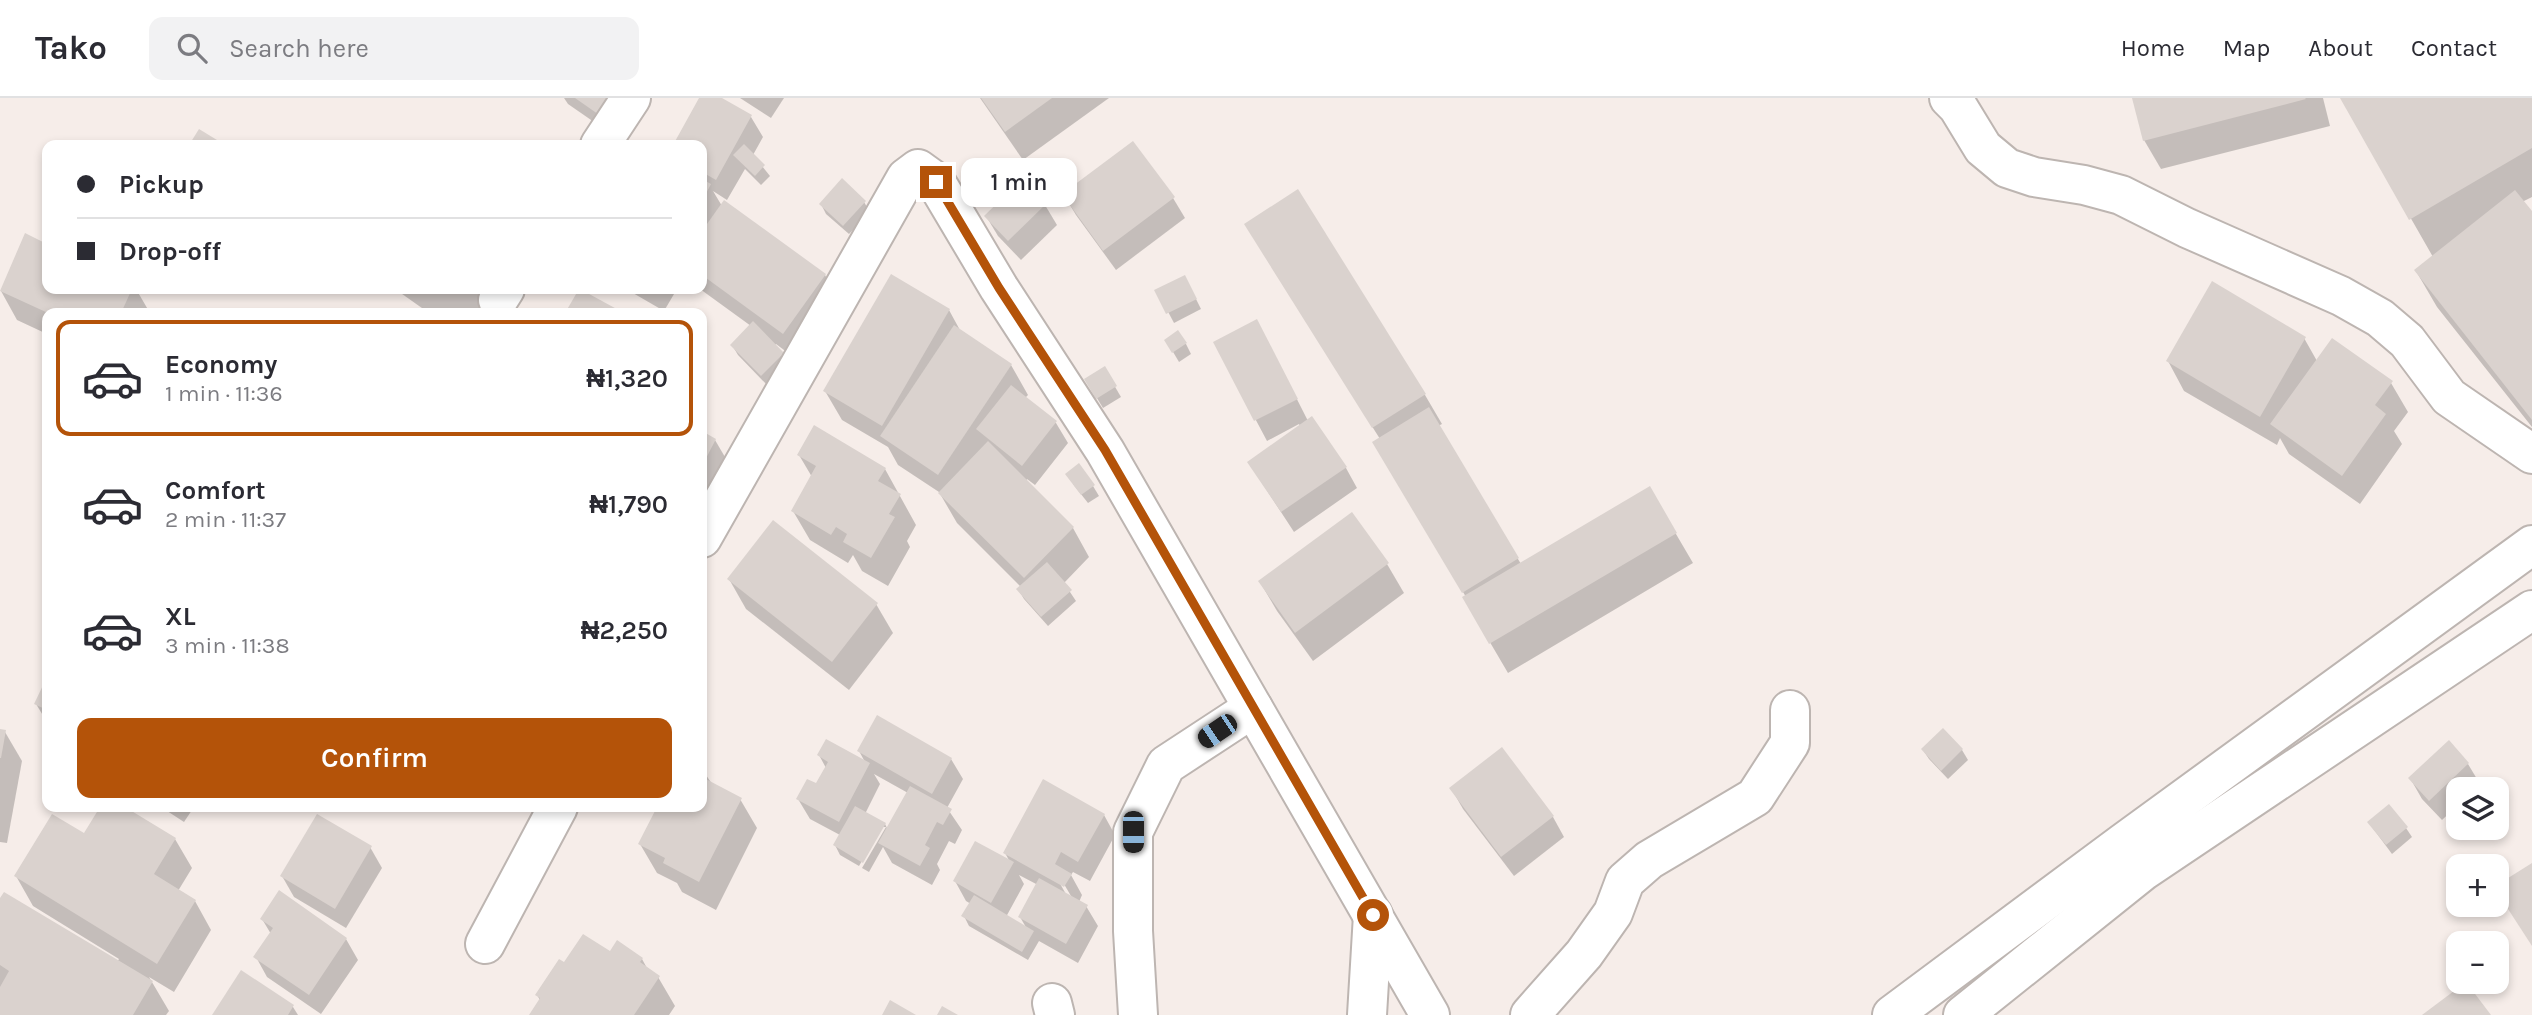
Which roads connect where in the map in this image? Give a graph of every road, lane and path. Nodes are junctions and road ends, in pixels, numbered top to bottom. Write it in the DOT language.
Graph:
graph roads {
  1 [pos="631,98"];
  2 [pos="1949,98"];
  3 [pos="603,140"];
  4 [pos="2532,454"];
  5 [pos="707,529"];
  6 [pos="2532,545"];
  7 [pos="2532,610"];
  8 [pos="1253,708"];
  9 [pos="1790,710"];
  10 [pos="555,812"];
  11 [pos="1373,915"];
  12 [pos="485,944"];
  13 [pos="1138,1015"];
  14 [pos="1367,1015"];
  15 [pos="1430,1015"];
  16 [pos="1530,1015"];
  17 [pos="1892,1015"];
  18 [pos="1963,1015"];
  1 -- 3 [label="street"];
  2 -- 4 [label="street"];
  5 -- 8 [label="street"];
  6 -- 17 [label="street"];
  7 -- 18 [label="street"];
  8 -- 11 [label="street"];
  8 -- 13 [label="street"];
  9 -- 16 [label="street"];
  10 -- 12 [label="street"];
  11 -- 14 [label="street"];
  11 -- 15 [label="street"];
}
